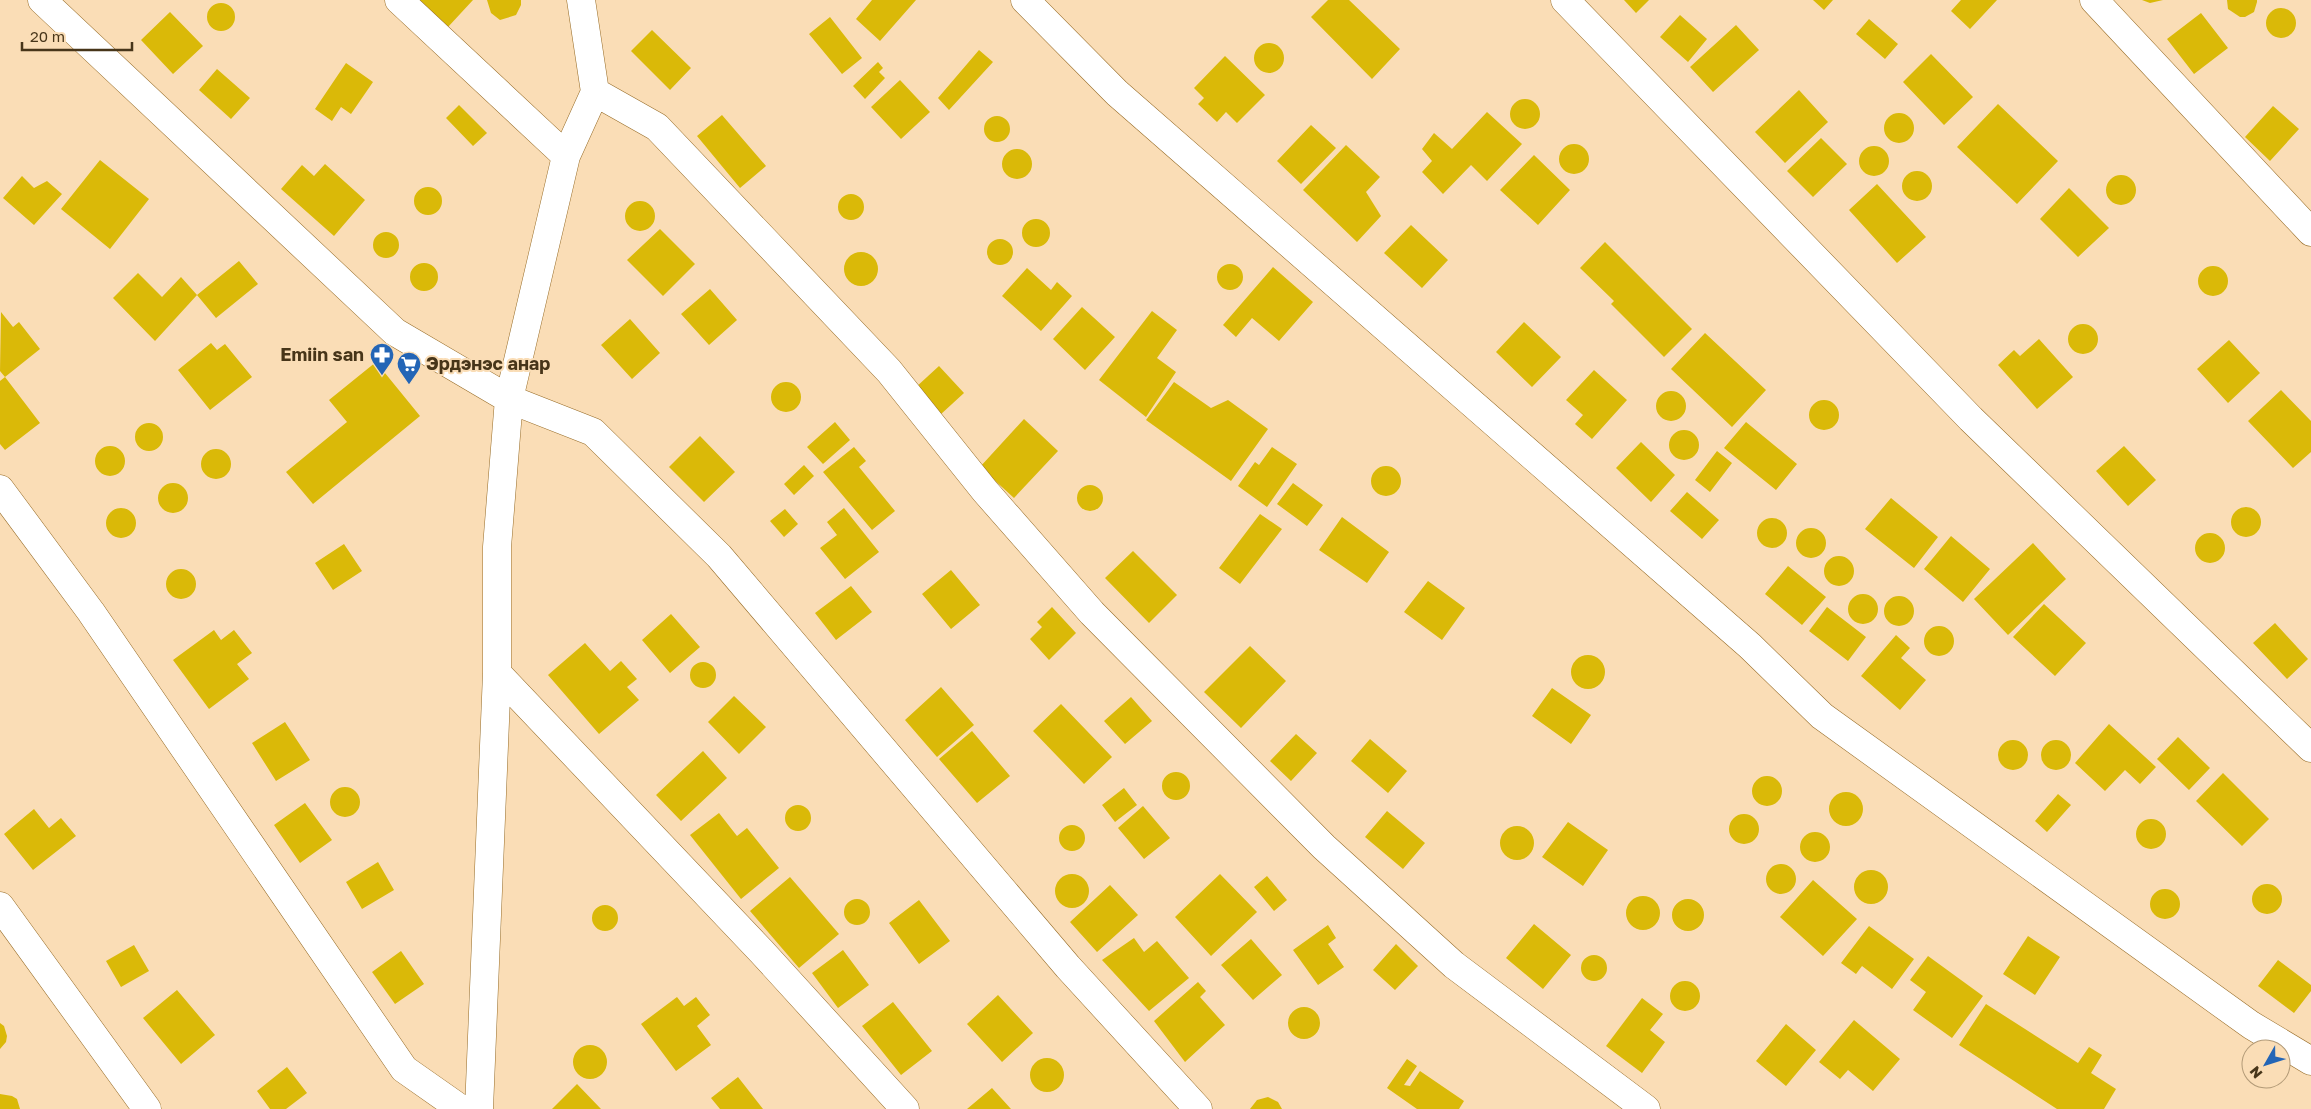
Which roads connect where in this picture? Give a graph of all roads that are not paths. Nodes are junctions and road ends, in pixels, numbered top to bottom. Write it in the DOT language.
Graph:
graph roads {
  1 [pos="42,0"];
  2 [pos="399,0"];
  3 [pos="581,0"];
  4 [pos="1025,0"];
  5 [pos="1565,0"];
  6 [pos="2094,0"];
  7 [pos="595,92"];
  8 [pos="566,156"];
  9 [pos="2311,232"];
  10 [pos="509,399"];
  11 [pos="0,490"];
  12 [pos="497,673"];
  13 [pos="2311,748"];
  14 [pos="0,906"];
  15 [pos="2311,1061"];
  16 [pos="147,1109"];
  17 [pos="461,1109"];
  18 [pos="479,1109"];
  19 [pos="905,1109"];
  20 [pos="1198,1109"];
  21 [pos="1646,1109"];
  1 -- 10 [label="street"];
  2 -- 8 [label="street"];
  3 -- 7 [label="street"];
  4 -- 15 [label="street"];
  5 -- 13 [label="street"];
  6 -- 9 [label="street"];
  7 -- 8 [label="street"];
  7 -- 21 [label="street"];
  8 -- 10 [label="street"];
  10 -- 12 [label="street"];
  10 -- 20 [label="street"];
  11 -- 17 [label="street"];
  12 -- 18 [label="street"];
  12 -- 19 [label="street"];
  14 -- 16 [label="street"];
}
